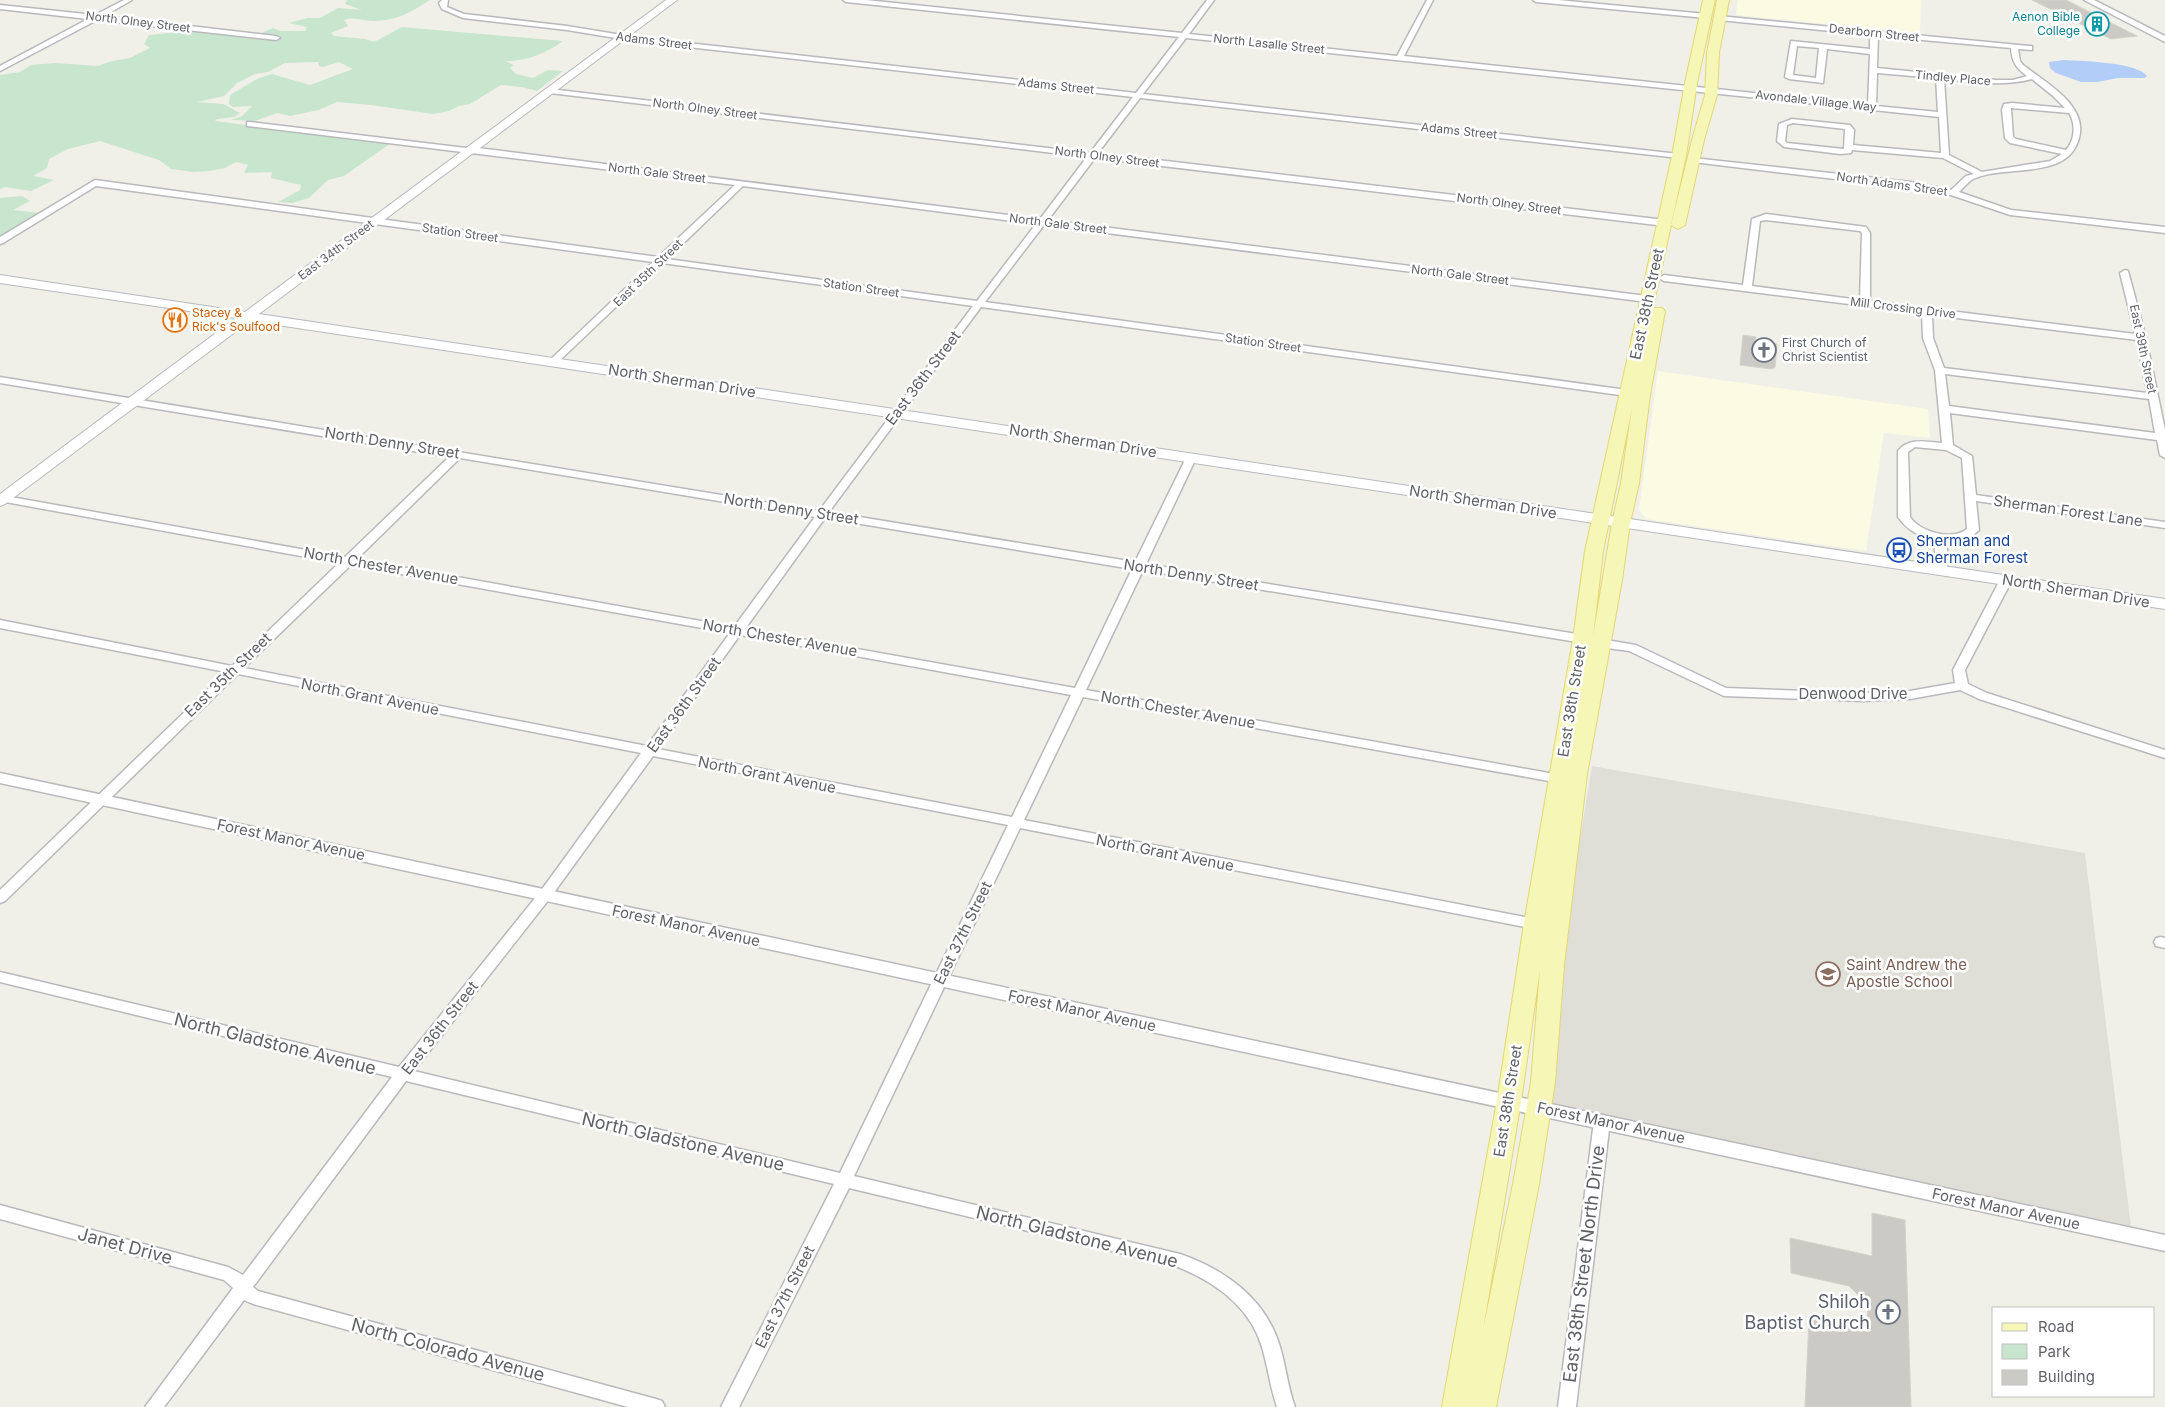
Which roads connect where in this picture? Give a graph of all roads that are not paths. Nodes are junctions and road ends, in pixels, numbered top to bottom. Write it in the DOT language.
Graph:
graph roads {
  1 [pos="129,0"];
  2 [pos="445,0"];
  3 [pos="672,0"];
  4 [pos="846,0"];
  5 [pos="936,0"];
  6 [pos="1211,0"];
  7 [pos="1430,0"];
  8 [pos="1536,0"];
  9 [pos="1709,0"];
  10 [pos="1723,0"];
  11 [pos="2088,0"];
  12 [pos="0,7"];
  13 [pos="927,8"];
  14 [pos="1706,16"];
  15 [pos="96,18"];
  16 [pos="1719,18"];
  17 [pos="1874,33"];
  18 [pos="1184,35"];
  19 [pos="622,37"];
  20 [pos="276,38"];
  21 [pos="2165,39"];
  22 [pos="2014,46"];
  23 [pos="1823,47"];
  24 [pos="2029,48"];
  25 [pos="1873,52"];
  26 [pos="1400,57"];
  27 [pos="0,68"];
  28 [pos="1873,70"];
  29 [pos="1940,77"];
  30 [pos="2032,78"];
  31 [pos="1691,88"];
  32 [pos="1712,90"];
  33 [pos="550,91"];
  34 [pos="1136,95"];
  35 [pos="1872,107"];
  36 [pos="2071,111"];
  37 [pos="1942,114"];
  38 [pos="250,124"];
  39 [pos="1849,147"];
  40 [pos="469,150"];
  41 [pos="2069,153"];
  42 [pos="1092,155"];
  43 [pos="1945,156"];
  44 [pos="1686,158"];
  45 [pos="1980,174"];
  46 [pos="741,184"];
  47 [pos="1953,193"];
  48 [pos="374,221"];
  49 [pos="1040,222"];
  50 [pos="1664,223"];
  51 [pos="2165,230"];
  52 [pos="0,241"];
  53 [pos="661,260"];
  54 [pos="2125,273"];
  55 [pos="1664,278"];
  56 [pos="0,279"];
  57 [pos="1747,288"];
  58 [pos="1647,299"];
  59 [pos="1865,303"];
  60 [pos="979,304"];
  61 [pos="1927,311"];
  62 [pos="247,315"];
  63 [pos="2142,338"];
  64 [pos="554,361"];
  65 [pos="1940,370"];
  66 [pos="0,380"];
  67 [pos="1628,393"];
  68 [pos="2153,397"];
  69 [pos="133,401"];
  70 [pos="1945,409"];
  71 [pos="896,413"];
  72 [pos="2161,437"];
  73 [pos="1948,447"];
  74 [pos="458,454"];
  75 [pos="2165,455"];
  76 [pos="1191,458"];
  77 [pos="1970,497"];
  78 [pos="1,499"];
  79 [pos="822,514"];
  80 [pos="1600,520"];
  81 [pos="1621,523"];
  82 [pos="2165,525"];
  83 [pos="1941,536"];
  84 [pos="348,560"];
  85 [pos="1140,567"];
  86 [pos="1941,570"];
  87 [pos="2006,580"];
  88 [pos="2165,604"];
  89 [pos="0,624"];
  90 [pos="738,630"];
  91 [pos="1591,641"];
  92 [pos="233,670"];
  93 [pos="1962,686"];
  94 [pos="1079,692"];
  95 [pos="650,752"];
  96 [pos="2165,754"];
  97 [pos="0,778"];
  98 [pos="1560,779"];
  99 [pos="102,800"];
  100 [pos="1016,824"];
  101 [pos="545,895"];
  102 [pos="0,898"];
  103 [pos="1535,924"];
  104 [pos="0,977"];
  105 [pos="940,980"];
  106 [pos="402,1075"];
  107 [pos="1509,1101"];
  108 [pos="1539,1108"];
  109 [pos="1602,1121"];
  110 [pos="844,1180"];
  111 [pos="0,1212"];
  112 [pos="2165,1243"];
  113 [pos="244,1288"];
  114 [pos="154,1407"];
  115 [pos="656,1407"];
  116 [pos="730,1407"];
  117 [pos="1286,1407"];
  118 [pos="1456,1407"];
  119 [pos="1482,1407"];
  120 [pos="1567,1407"];
  1 -- 15 [label="street"];
  2 -- 19 [label="street, Adams Street"];
  3 -- 19 [label="main road, East 34th Street"];
  4 -- 13 [label="street, North Lasalle Street"];
  5 -- 13 [label="street"];
  6 -- 18 [label="street, East 36th Street"];
  7 -- 26 [label="street"];
  8 -- 14 [label="street"];
  9 -- 14 [label="main road, East 38th Street"];
  10 -- 16 [label="main road, East 38th Street"];
  11 -- 21 [label="street"];
  12 -- 15 [label="street, North Olney Street"];
  13 -- 18 [label="street, North Lasalle Street"];
  14 -- 31 [label="main road, East 38th Street"];
  15 -- 20 [label="street, North Olney Street"];
  15 -- 27 [label="street"];
  16 -- 17 [label="street, Dearborn Street"];
  16 -- 32 [label="main road, East 38th Street"];
  17 -- 22 [label="street, Dearborn Street"];
  17 -- 25 [label="street"];
  18 -- 26 [label="street, North Lasalle Street"];
  18 -- 34 [label="street, East 36th Street"];
  19 -- 33 [label="main road, East 34th Street"];
  19 -- 34 [label="street, Adams Street"];
  22 -- 24 [label="street, Dearborn Street"];
  22 -- 30 [label="street"];
  23 -- 23 [label="street"];
  23 -- 25 [label="street"];
  25 -- 28 [label="street"];
  26 -- 31 [label="street, North Lasalle Street"];
  28 -- 29 [label="street, Tindley Place"];
  28 -- 35 [label="street"];
  29 -- 30 [label="street, Tindley Place"];
  29 -- 37 [label="street"];
  30 -- 36 [label="street"];
  31 -- 32 [label="street, Avondale Village Way"];
  31 -- 44 [label="main road, East 38th Street"];
  32 -- 35 [label="street, Avondale Village Way"];
  32 -- 44 [label="main road, East 38th Street"];
  33 -- 40 [label="main road, East 34th Street"];
  33 -- 42 [label="street, North Olney Street"];
  34 -- 42 [label="street, East 36th Street"];
  34 -- 44 [label="street, Adams Street"];
  35 -- 37 [label="street, Avondale Village Way"];
  36 -- 41 [label="street"];
  36 -- 41 [label="street"];
  37 -- 43 [label="street"];
  38 -- 40 [label="street, North Gale Street"];
  39 -- 39 [label="street"];
  39 -- 43 [label="street"];
  40 -- 46 [label="street, North Gale Street"];
  40 -- 48 [label="main road, East 34th Street"];
  41 -- 45 [label="street"];
  42 -- 49 [label="street, East 36th Street"];
  42 -- 50 [label="street, North Olney Street"];
  43 -- 45 [label="street"];
  44 -- 47 [label="street, North Adams Street"];
  44 -- 50 [label="main road, East 38th Street"];
  44 -- 55 [label="main road, East 38th Street"];
  45 -- 47 [label="street"];
  46 -- 49 [label="street, North Gale Street"];
  46 -- 53 [label="street, East 35th Street"];
  47 -- 51 [label="street, North Adams Street"];
  48 -- 52 [label="street, Station Street"];
  48 -- 53 [label="street, Station Street"];
  48 -- 62 [label="main road, East 34th Street"];
  49 -- 58 [label="street, North Gale Street"];
  49 -- 60 [label="street, East 36th Street"];
  50 -- 58 [label="main road, East 38th Street"];
  53 -- 60 [label="street, Station Street"];
  53 -- 64 [label="street, East 35th Street"];
  54 -- 63 [label="street, East 39th Street"];
  55 -- 57 [label="street, Mill Crossing Drive"];
  55 -- 81 [label="main road, East 38th Street"];
  56 -- 62 [label="main road, North Sherman Drive"];
  57 -- 59 [label="street, Mill Crossing Drive"];
  57 -- 59 [label="street"];
  58 -- 67 [label="main road, East 38th Street"];
  59 -- 61 [label="street, Mill Crossing Drive"];
  60 -- 67 [label="street, Station Street"];
  60 -- 71 [label="street, East 36th Street"];
  61 -- 63 [label="street, Mill Crossing Drive"];
  61 -- 65 [label="street"];
  62 -- 64 [label="main road, North Sherman Drive"];
  62 -- 69 [label="main road, East 34th Street"];
  63 -- 68 [label="street, East 39th Street"];
  64 -- 71 [label="main road, North Sherman Drive"];
  65 -- 68 [label="street"];
  65 -- 70 [label="street"];
  66 -- 69 [label="street, North Denny Street"];
  67 -- 80 [label="main road, East 38th Street"];
  68 -- 72 [label="street, East 39th Street"];
  69 -- 74 [label="street, North Denny Street"];
  69 -- 78 [label="main road, East 34th Street"];
  70 -- 72 [label="street"];
  70 -- 73 [label="street"];
  71 -- 76 [label="main road, North Sherman Drive"];
  71 -- 79 [label="street, East 36th Street"];
  72 -- 75 [label="street, East 39th Street"];
  73 -- 77 [label="street"];
  73 -- 83 [label="street"];
  74 -- 79 [label="street, North Denny Street"];
  74 -- 84 [label="street, East 35th Street"];
  76 -- 80 [label="main road, North Sherman Drive"];
  76 -- 85 [label="street, East 37th Street"];
  77 -- 82 [label="street, Sherman Forest Lane"];
  77 -- 83 [label="street"];
  78 -- 84 [label="street, North Chester Avenue"];
  79 -- 85 [label="street, North Denny Street"];
  79 -- 90 [label="street, East 36th Street"];
  80 -- 81 [label="main road, North Sherman Drive"];
  80 -- 91 [label="main road, East 38th Street"];
  81 -- 86 [label="main road, North Sherman Drive"];
  81 -- 91 [label="main road, East 38th Street"];
  83 -- 86 [label="street"];
  84 -- 90 [label="street, North Chester Avenue"];
  84 -- 92 [label="street, East 35th Street"];
  85 -- 91 [label="street, North Denny Street"];
  85 -- 94 [label="street, East 37th Street"];
  86 -- 87 [label="main road, North Sherman Drive"];
  87 -- 88 [label="main road, North Sherman Drive"];
  87 -- 93 [label="street"];
  89 -- 92 [label="street, North Grant Avenue"];
  90 -- 94 [label="street, North Chester Avenue"];
  90 -- 95 [label="street, East 36th Street"];
  91 -- 93 [label="street, Denwood Drive"];
  91 -- 98 [label="main road, East 38th Street"];
  91 -- 108 [label="main road, East 38th Street"];
  92 -- 95 [label="street, North Grant Avenue"];
  92 -- 99 [label="street, East 35th Street"];
  93 -- 96 [label="street"];
  94 -- 98 [label="street, North Chester Avenue"];
  94 -- 100 [label="street, East 37th Street"];
  95 -- 100 [label="street, North Grant Avenue"];
  95 -- 101 [label="street, East 36th Street"];
  97 -- 99 [label="street, Forest Manor Avenue"];
  98 -- 103 [label="main road, East 38th Street"];
  99 -- 101 [label="street, Forest Manor Avenue"];
  99 -- 102 [label="street, East 35th Street"];
  100 -- 103 [label="street, North Grant Avenue"];
  100 -- 105 [label="street, East 37th Street"];
  101 -- 105 [label="street, Forest Manor Avenue"];
  101 -- 106 [label="street, East 36th Street"];
  103 -- 107 [label="main road, East 38th Street"];
  104 -- 106 [label="street, North Gladstone Avenue"];
  105 -- 107 [label="street, Forest Manor Avenue"];
  105 -- 110 [label="street, East 37th Street"];
  106 -- 110 [label="street, North Gladstone Avenue"];
  106 -- 113 [label="street, East 36th Street"];
  107 -- 108 [label="street, Forest Manor Avenue"];
  107 -- 118 [label="main road, East 38th Street"];
  108 -- 109 [label="street, Forest Manor Avenue"];
  108 -- 119 [label="main road, East 38th Street"];
  109 -- 112 [label="street, Forest Manor Avenue"];
  109 -- 120 [label="street, East 38th Street North Drive"];
  110 -- 116 [label="street, East 37th Street"];
  110 -- 117 [label="street, North Gladstone Avenue"];
  111 -- 113 [label="street, Janet Drive"];
  113 -- 114 [label="street, East 36th Street"];
  113 -- 115 [label="street, North Colorado Avenue"];
}
